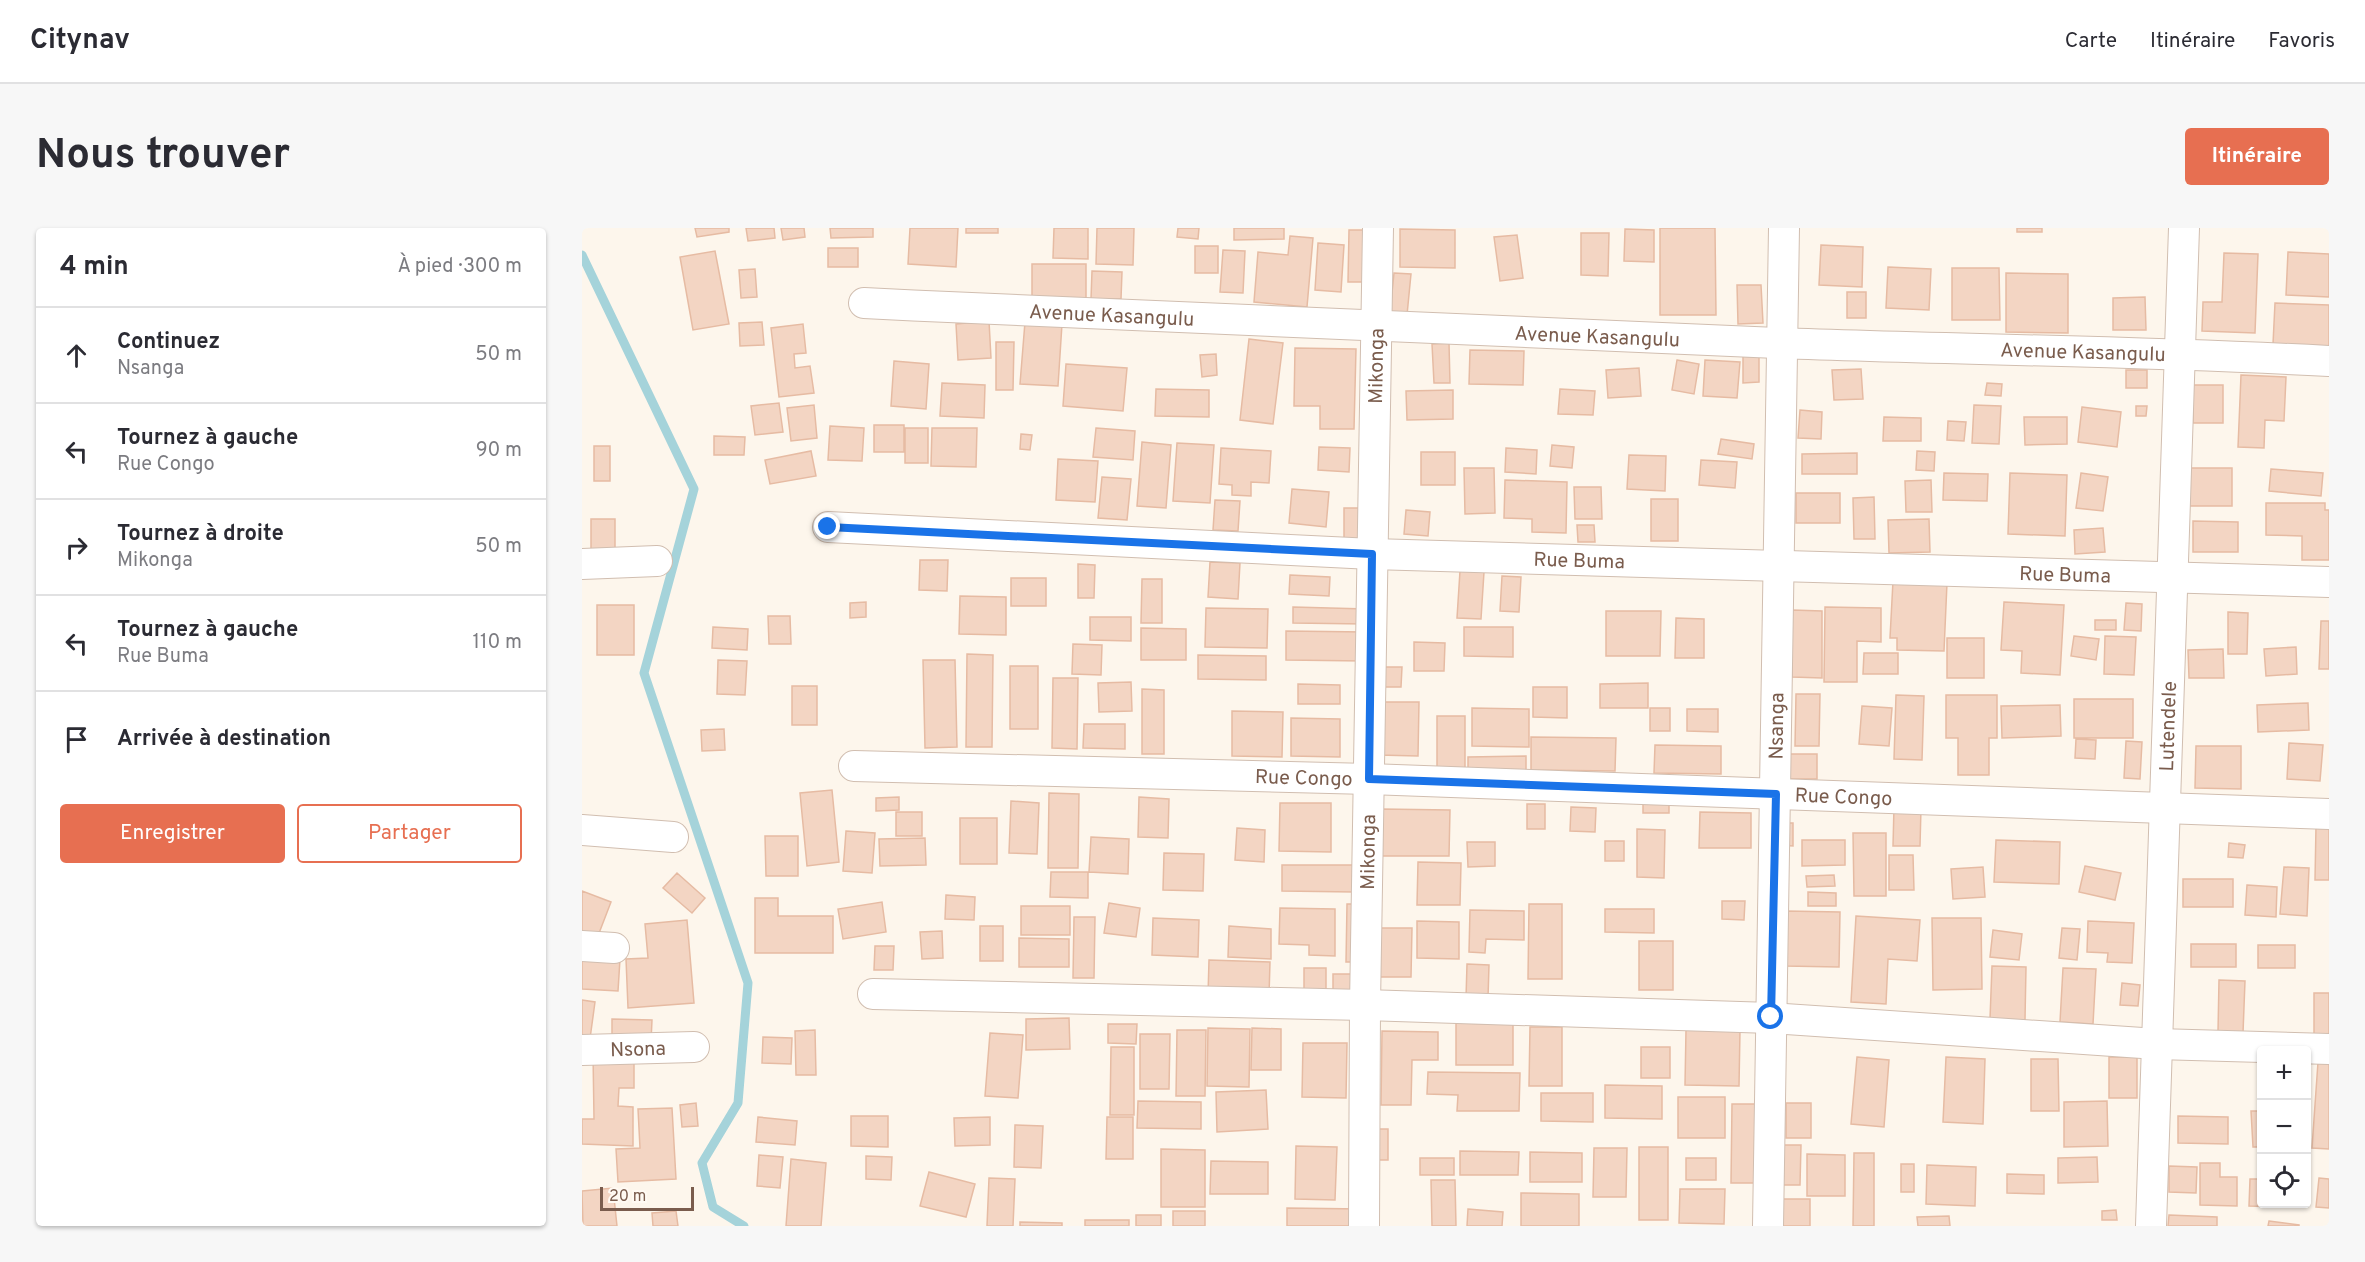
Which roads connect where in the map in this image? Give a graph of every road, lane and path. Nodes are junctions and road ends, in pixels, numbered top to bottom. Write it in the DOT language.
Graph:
graph roads {
  1 [pos="1378,228"];
  2 [pos="1784,228"];
  3 [pos="2184,228"];
  4 [pos="864,303"];
  5 [pos="1376,328"];
  6 [pos="1782,344"];
  7 [pos="2180,353"];
  8 [pos="2329,361"];
  9 [pos="828,527"];
  10 [pos="1372,554"];
  11 [pos="657,561"];
  12 [pos="582,564"];
  13 [pos="1779,567"];
  14 [pos="2173,578"];
  15 [pos="2329,582"];
  16 [pos="854,766"];
  17 [pos="1369,779"];
  18 [pos="1776,794"];
  19 [pos="2165,808"];
  20 [pos="2329,814"];
  21 [pos="582,830"];
  22 [pos="673,837"];
  23 [pos="582,946"];
  24 [pos="614,948"];
  25 [pos="873,994"];
  26 [pos="1365,1005"];
  27 [pos="1771,1017"];
  28 [pos="2157,1044"];
  29 [pos="694,1047"];
  30 [pos="2329,1049"];
  31 [pos="582,1050"];
  32 [pos="1364,1226"];
  33 [pos="1768,1226"];
  34 [pos="2151,1226"];
  1 -- 5 [label="street, Mikonga"];
  2 -- 6 [label="street, Nsanga"];
  3 -- 7 [label="street, Lutendele"];
  4 -- 5 [label="street, Avenue Kasangulu"];
  5 -- 6 [label="street, Avenue Kasangulu"];
  5 -- 10 [label="street, Mikonga"];
  6 -- 7 [label="street, Avenue Kasangulu"];
  6 -- 13 [label="street, Nsanga"];
  7 -- 8 [label="street, Avenue Kasangulu"];
  7 -- 14 [label="street, Lutendele"];
  9 -- 10 [label="street, Rue Buma"];
  10 -- 13 [label="street, Rue Buma"];
  10 -- 17 [label="street, Mikonga"];
  11 -- 12 [label="street"];
  13 -- 14 [label="street, Rue Buma"];
  13 -- 18 [label="street, Nsanga"];
  14 -- 15 [label="street, Rue Buma"];
  14 -- 19 [label="street, Lutendele"];
  16 -- 17 [label="street, Rue Congo"];
  17 -- 18 [label="street, Rue Congo"];
  17 -- 26 [label="street, Mikonga"];
  18 -- 19 [label="street, Rue Congo"];
  18 -- 27 [label="street, Nsanga"];
  19 -- 20 [label="street, Rue Congo"];
  19 -- 28 [label="street, Lutendele"];
  21 -- 22 [label="street"];
  23 -- 24 [label="street"];
  25 -- 26 [label="street"];
  26 -- 27 [label="street"];
  26 -- 32 [label="street, Mikonga"];
  27 -- 28 [label="street"];
  27 -- 33 [label="street, Nsanga"];
  28 -- 30 [label="street"];
  28 -- 34 [label="street, Lutendele"];
  29 -- 31 [label="street, Nsona"];
}
